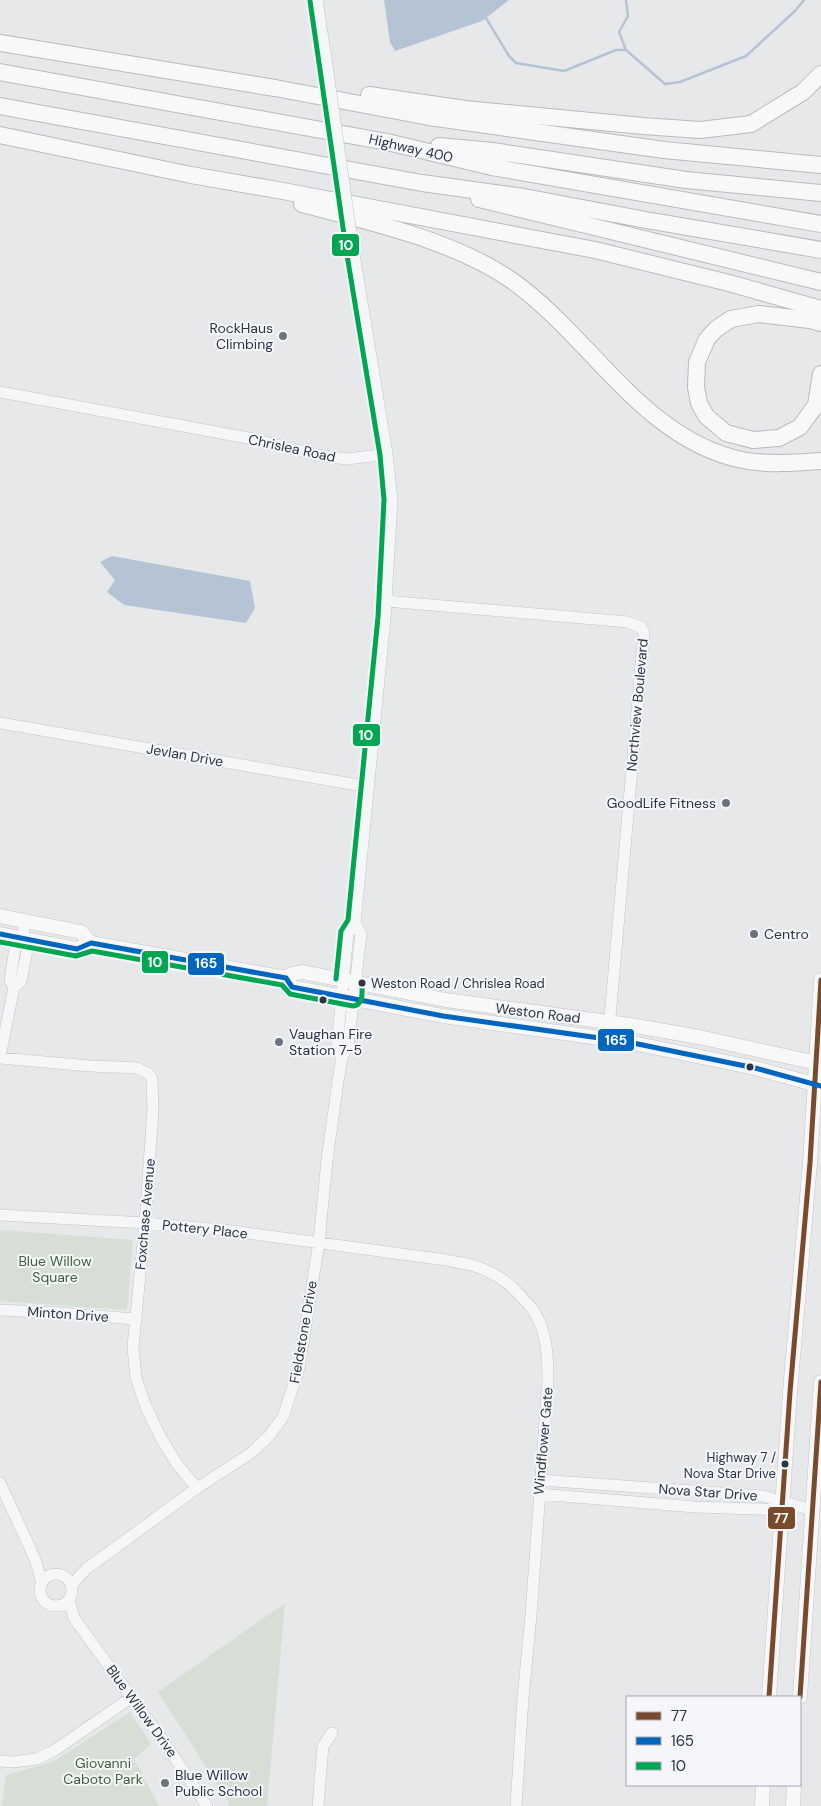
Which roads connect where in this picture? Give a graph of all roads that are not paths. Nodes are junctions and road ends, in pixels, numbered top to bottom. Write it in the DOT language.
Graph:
graph roads {
  1 [pos="318,0"];
  2 [pos="0,43"];
  3 [pos="0,72"];
  4 [pos="821,74"];
  5 [pos="275,88"];
  6 [pos="0,106"];
  7 [pos="0,135"];
  8 [pos="387,142"];
  9 [pos="821,165"];
  10 [pos="191,175"];
  11 [pos="422,183"];
  12 [pos="821,193"];
  13 [pos="821,224"];
  14 [pos="821,250"];
  15 [pos="821,282"];
  16 [pos="821,310"];
  17 [pos="821,323"];
  18 [pos="821,374"];
  19 [pos="0,392"];
  20 [pos="387,454"];
  21 [pos="821,461"];
  22 [pos="386,601"];
  23 [pos="0,723"];
  24 [pos="369,787"];
  25 [pos="0,916"];
  26 [pos="26,920"];
  27 [pos="0,934"];
  28 [pos="22,938"];
  29 [pos="91,943"];
  30 [pos="286,978"];
  31 [pos="821,980"];
  32 [pos="349,981"];
  33 [pos="348,998"];
  34 [pos="609,1022"];
  35 [pos="608,1040"];
  36 [pos="0,1058"];
  37 [pos="818,1063"];
  38 [pos="818,1085"];
  39 [pos="0,1215"];
  40 [pos="145,1223"];
  41 [pos="319,1242"];
  42 [pos="0,1310"];
  43 [pos="135,1319"];
  44 [pos="821,1382"];
  45 [pos="540,1480"];
  46 [pos="0,1484"];
  47 [pos="197,1488"];
  48 [pos="539,1494"];
  49 [pos="781,1506"];
  50 [pos="812,1510"];
  51 [pos="35,1559"];
  52 [pos="86,1569"];
  53 [pos="59,1575"];
  54 [pos="42,1583"];
  55 [pos="72,1585"];
  56 [pos="69,1600"];
  57 [pos="57,1606"];
  58 [pos="74,1618"];
  59 [pos="769,1696"];
  60 [pos="800,1696"];
  61 [pos="132,1697"];
  62 [pos="332,1733"];
  63 [pos="0,1761"];
  64 [pos="763,1786"];
  65 [pos="794,1786"];
  66 [pos="207,1806"];
  67 [pos="318,1806"];
  68 [pos="516,1806"];
  69 [pos="762,1806"];
  70 [pos="793,1806"];
  1 -- 20 [label="street, bridge"];
  2 -- 5 [label="highway"];
  3 -- 8 [label="highway, Highway 400"];
  4 -- 5 [label="highway"];
  5 -- 9 [label="highway"];
  6 -- 11 [label="highway, Highway 400"];
  7 -- 10 [label="highway"];
  8 -- 12 [label="highway"];
  8 -- 13 [label="highway, Highway 400"];
  10 -- 16 [label="highway"];
  10 -- 21 [label="highway"];
  11 -- 14 [label="highway, Highway 400"];
  11 -- 15 [label="highway"];
  17 -- 18 [label="highway"];
  19 -- 20 [label="street, Chrislea Road"];
  20 -- 22 [label="street"];
  22 -- 24 [label="street"];
  22 -- 34 [label="street, Northview Boulevard"];
  23 -- 24 [label="street, Jevlan Drive"];
  24 -- 32 [label="street"];
  25 -- 26 [label="main road, Weston Road"];
  26 -- 28 [label="street"];
  26 -- 29 [label="main road, Weston Road"];
  27 -- 28 [label="main road, Weston Road"];
  28 -- 29 [label="main road, Weston Road"];
  28 -- 36 [label="street"];
  29 -- 30 [label="main road, Weston Road"];
  30 -- 32 [label="main road, Weston Road"];
  30 -- 33 [label="main road, Weston Road"];
  31 -- 37 [label="main road"];
  32 -- 33 [label="street, Fieldstone Drive"];
  32 -- 34 [label="main road, Weston Road"];
  33 -- 35 [label="main road, Weston Road"];
  33 -- 41 [label="street, Fieldstone Drive"];
  34 -- 35 [label="street, Northview Boulevard"];
  34 -- 37 [label="main road, Weston Road"];
  35 -- 38 [label="main road, Weston Road"];
  36 -- 40 [label="street, Foxchase Avenue"];
  37 -- 38 [label="main road"];
  38 -- 49 [label="main road"];
  39 -- 40 [label="street, Pottery Place"];
  40 -- 41 [label="street, Pottery Place"];
  40 -- 43 [label="street, Foxchase Avenue"];
  41 -- 45 [label="street, Windflower Gate"];
  41 -- 47 [label="street, Fieldstone Drive"];
  42 -- 43 [label="street, Minton Drive"];
  43 -- 47 [label="street, Foxchase Avenue"];
  44 -- 50 [label="main road"];
  45 -- 48 [label="street, Windflower Gate"];
  45 -- 49 [label="street, Nova Star Drive"];
  46 -- 51 [label="street"];
  47 -- 52 [label="street, Fieldstone Drive"];
  48 -- 49 [label="street, Nova Star Drive"];
  48 -- 68 [label="street, Windflower Gate"];
  49 -- 50 [label="street, Nova Star Drive"];
  49 -- 59 [label="main road"];
  50 -- 60 [label="main road"];
  51 -- 53 [label="street"];
  51 -- 54 [label="street"];
  52 -- 53 [label="street, Fieldstone Drive"];
  52 -- 55 [label="street, Fieldstone Drive"];
  53 -- 54 [label="street"];
  53 -- 55 [label="street"];
  54 -- 57 [label="street"];
  55 -- 56 [label="street"];
  56 -- 57 [label="street"];
  56 -- 58 [label="street, Blue Willow Drive"];
  57 -- 58 [label="street, Blue Willow Drive"];
  58 -- 61 [label="street, Blue Willow Drive"];
  61 -- 63 [label="street"];
  61 -- 66 [label="street, Blue Willow Drive"];
  62 -- 67 [label="street"];
  64 -- 69 [label="main road"];
  65 -- 70 [label="main road"];
}
